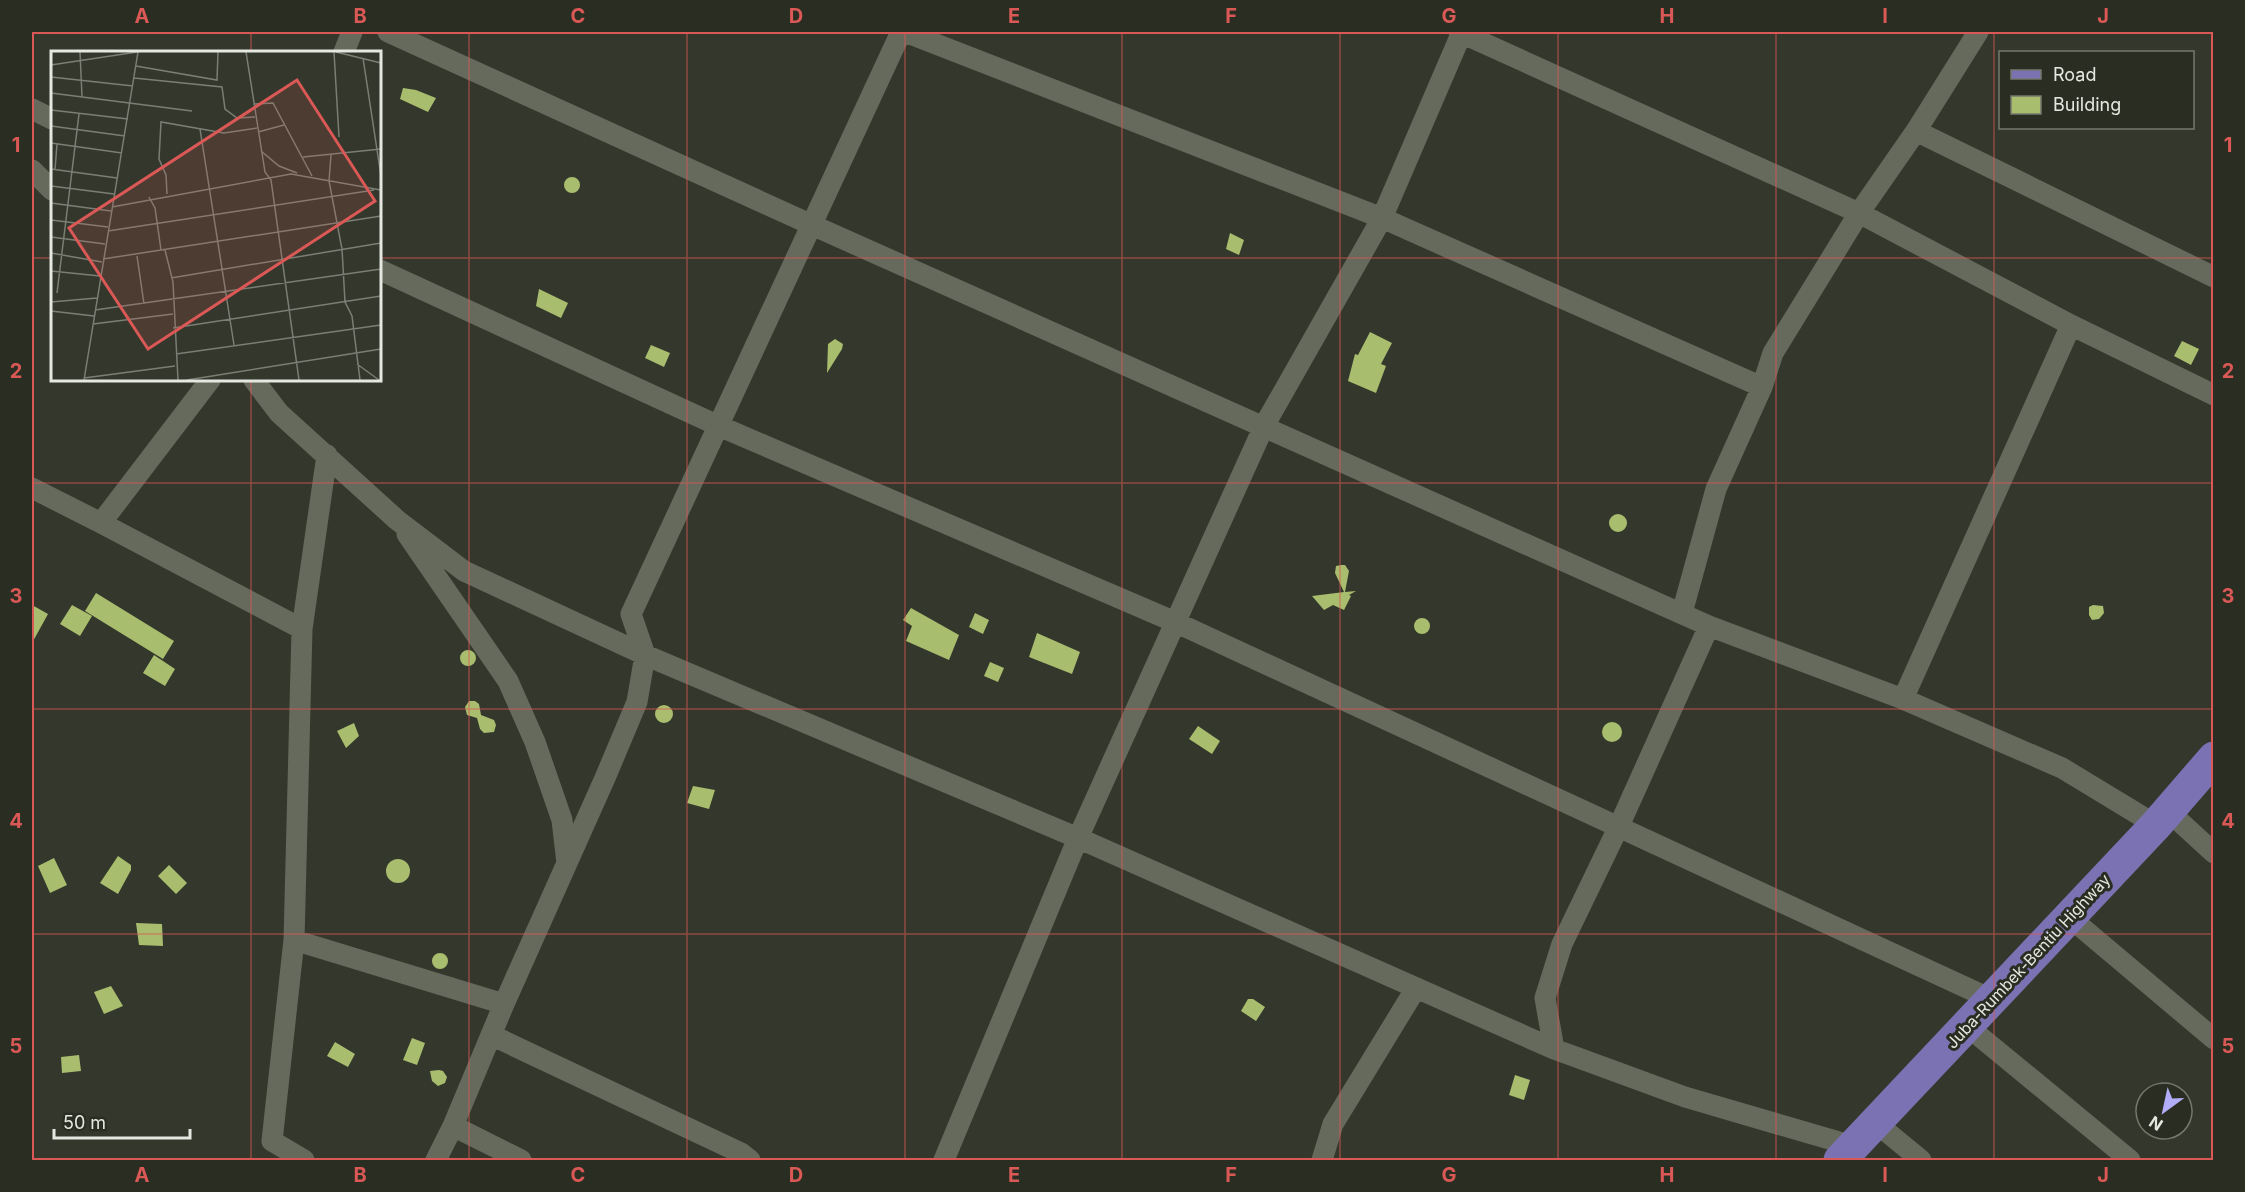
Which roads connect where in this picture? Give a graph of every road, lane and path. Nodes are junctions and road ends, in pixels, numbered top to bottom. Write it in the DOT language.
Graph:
graph roads {
  1 [pos="352,32"];
  2 [pos="388,32"];
  3 [pos="903,32"];
  4 [pos="1460,32"];
  5 [pos="1977,32"];
  6 [pos="344,51"];
  7 [pos="32,109"];
  8 [pos="51,118"];
  9 [pos="1916,131"];
  10 [pos="32,170"];
  11 [pos="51,189"];
  12 [pos="1859,213"];
  13 [pos="1382,218"];
  14 [pos="812,225"];
  15 [pos="381,270"];
  16 [pos="2214,277"];
  17 [pos="2071,325"];
  18 [pos="209,381"];
  19 [pos="255,381"];
  20 [pos="1762,387"];
  21 [pos="2214,395"];
  22 [pos="719,426"];
  23 [pos="1264,426"];
  24 [pos="327,455"];
  25 [pos="32,489"];
  26 [pos="398,520"];
  27 [pos="101,523"];
  28 [pos="1682,613"];
  29 [pos="1175,622"];
  30 [pos="1709,626"];
  31 [pos="302,629"];
  32 [pos="645,655"];
  33 [pos="1903,699"];
  34 [pos="2214,758"];
  35 [pos="2161,817"];
  36 [pos="1619,826"];
  37 [pos="1078,837"];
  38 [pos="2214,853"];
  39 [pos="567,863"];
  40 [pos="2068,916"];
  41 [pos="294,940"];
  42 [pos="1416,988"];
  43 [pos="1993,1000"];
  44 [pos="504,1004"];
  45 [pos="1967,1026"];
  46 [pos="491,1035"];
  47 [pos="2214,1039"];
  48 [pos="1554,1049"];
  49 [pos="1876,1123"];
  50 [pos="453,1126"];
  51 [pos="1847,1154"];
  52 [pos="304,1161"];
  53 [pos="436,1161"];
  54 [pos="521,1161"];
  55 [pos="750,1161"];
  56 [pos="944,1161"];
  57 [pos="1322,1161"];
  58 [pos="1921,1161"];
  59 [pos="2130,1161"];
  1 -- 6 [label="street"];
  2 -- 14 [label="street"];
  3 -- 13 [label="street"];
  3 -- 14 [label="street"];
  4 -- 12 [label="street"];
  4 -- 13 [label="street"];
  5 -- 9 [label="street"];
  7 -- 8 [label="street"];
  9 -- 12 [label="street"];
  9 -- 16 [label="street"];
  10 -- 11 [label="street"];
  12 -- 17 [label="street"];
  12 -- 20 [label="street"];
  13 -- 20 [label="street"];
  13 -- 23 [label="street"];
  14 -- 22 [label="street"];
  14 -- 23 [label="street"];
  15 -- 22 [label="street"];
  17 -- 21 [label="street"];
  17 -- 33 [label="street"];
  18 -- 27 [label="street"];
  19 -- 24 [label="street"];
  20 -- 28 [label="street"];
  22 -- 29 [label="street"];
  22 -- 32 [label="street"];
  23 -- 28 [label="street"];
  23 -- 29 [label="street"];
  24 -- 26 [label="street"];
  24 -- 31 [label="street"];
  25 -- 27 [label="street"];
  26 -- 32 [label="street"];
  26 -- 39 [label="street"];
  27 -- 31 [label="street"];
  28 -- 30 [label="street"];
  29 -- 36 [label="street"];
  29 -- 37 [label="street"];
  30 -- 33 [label="street"];
  30 -- 36 [label="street"];
  31 -- 41 [label="street"];
  32 -- 37 [label="street"];
  32 -- 39 [label="street"];
  33 -- 35 [label="street"];
  34 -- 35 [label="main road, Juba-Rumbek-Bentiu Highway"];
  35 -- 38 [label="street"];
  35 -- 40 [label="main road, Juba-Rumbek-Bentiu Highway"];
  36 -- 43 [label="street"];
  36 -- 48 [label="street"];
  37 -- 42 [label="street"];
  37 -- 56 [label="street"];
  39 -- 44 [label="street"];
  40 -- 43 [label="main road, Juba-Rumbek-Bentiu Highway"];
  40 -- 47 [label="street"];
  41 -- 44 [label="street"];
  41 -- 52 [label="street"];
  42 -- 48 [label="street"];
  42 -- 57 [label="street"];
  43 -- 45 [label="main road, Juba-Rumbek-Bentiu Highway"];
  44 -- 46 [label="street"];
  45 -- 49 [label="main road, Juba-Rumbek-Bentiu Highway"];
  45 -- 59 [label="street"];
  46 -- 50 [label="street"];
  46 -- 55 [label="street"];
  48 -- 51 [label="street"];
  49 -- 51 [label="main road, Juba-Rumbek-Bentiu Highway"];
  49 -- 58 [label="street"];
  50 -- 53 [label="street"];
  50 -- 54 [label="street"];
}
